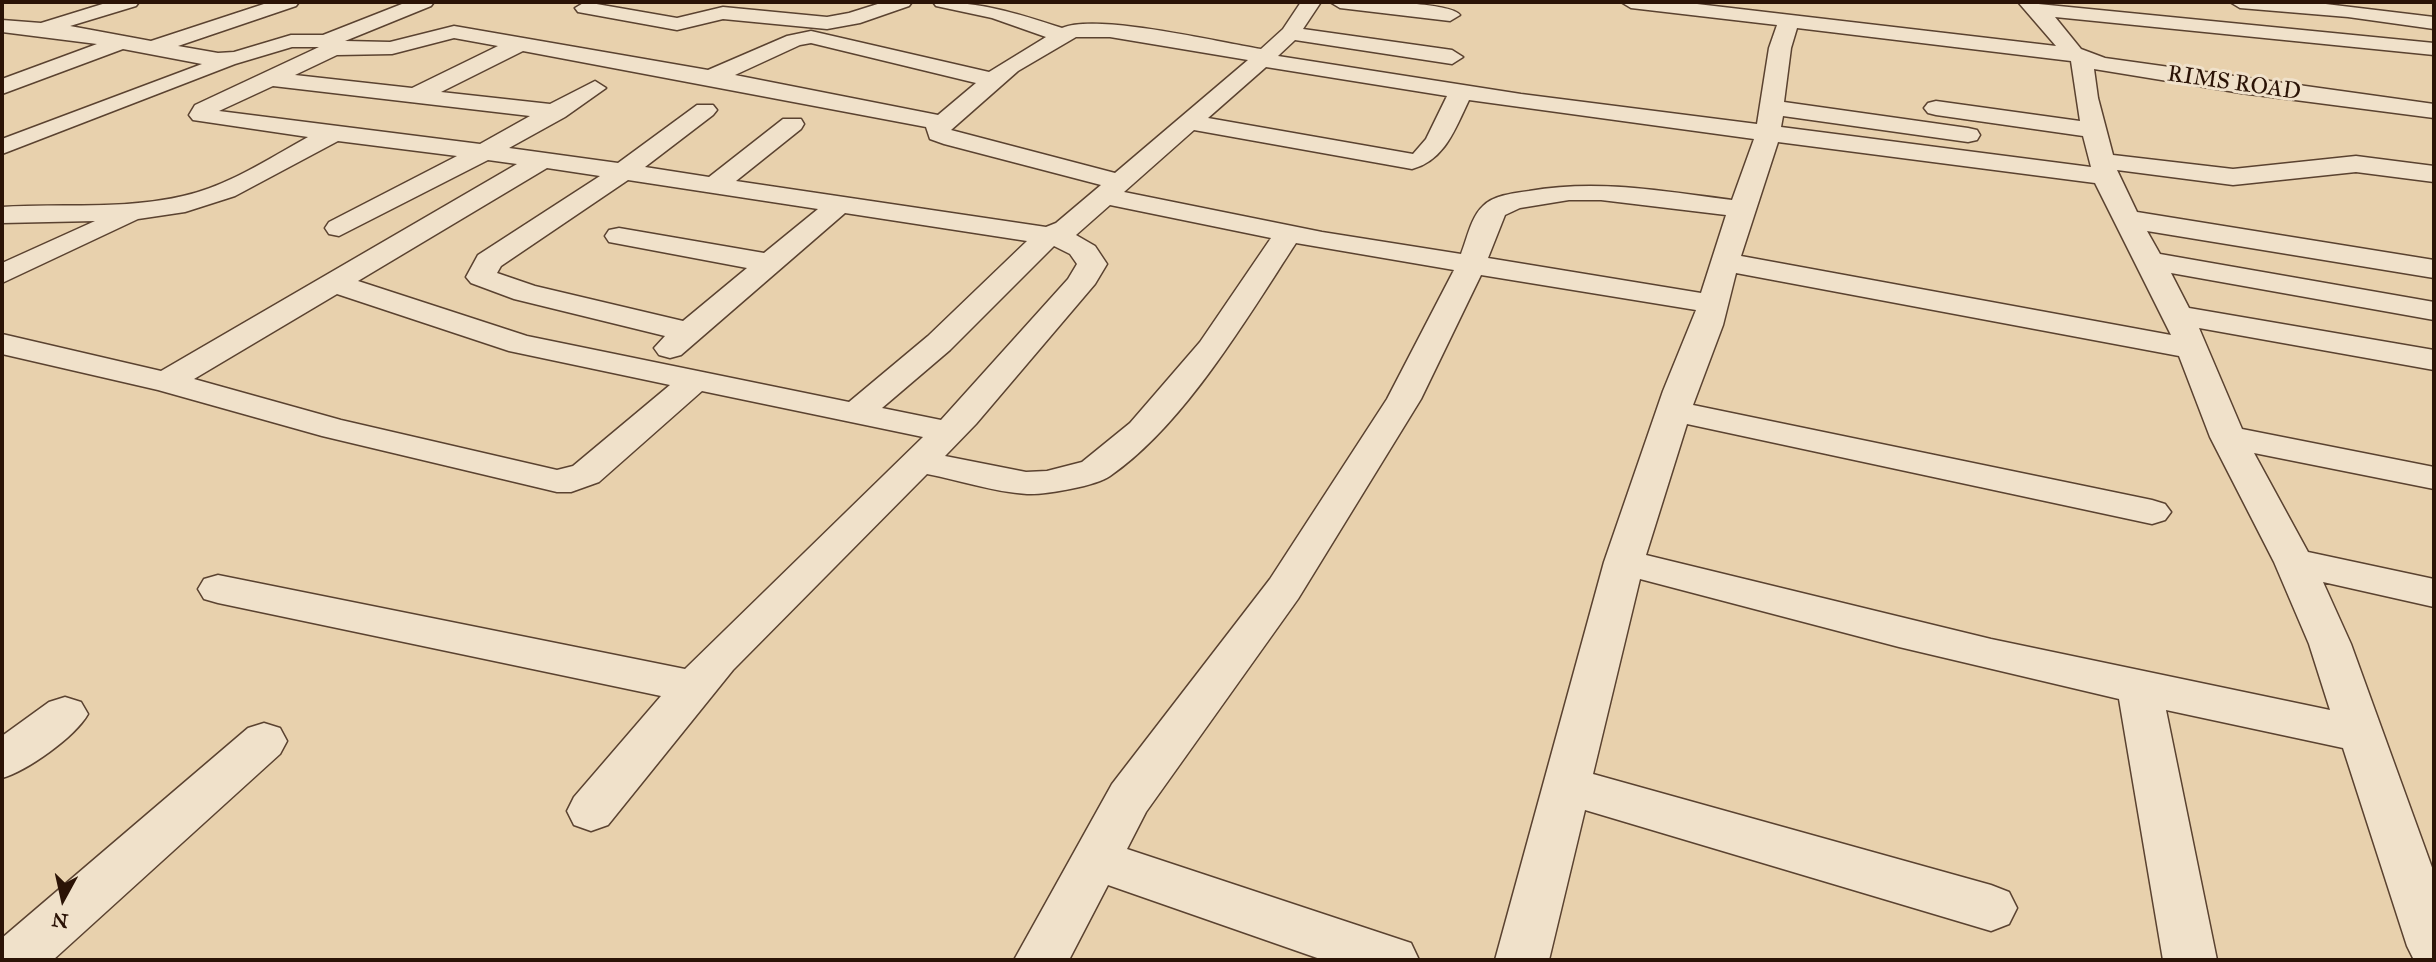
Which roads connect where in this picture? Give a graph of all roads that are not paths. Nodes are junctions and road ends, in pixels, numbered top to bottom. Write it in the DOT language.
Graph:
graph roads {
  1 [pos="129,2"];
  2 [pos="289,2"];
  3 [pos="424,2"];
  4 [pos="902,2"];
  5 [pos="943,2"];
  6 [pos="1311,2"];
  7 [pos="1340,2"];
  8 [pos="1631,2"];
  9 [pos="2240,2"];
  10 [pos="2422,5"];
  11 [pos="2343,6"];
  12 [pos="586,8"];
  13 [pos="1451,8"];
  14 [pos="2032,8"];
  15 [pos="2434,22"];
  16 [pos="5,28"];
  17 [pos="1786,29"];
  18 [pos="39,30"];
  19 [pos="1290,33"];
  20 [pos="1061,35"];
  21 [pos="122,42"];
  22 [pos="517,45"];
  23 [pos="330,46"];
  24 [pos="151,48"];
  25 [pos="2434,49"];
  26 [pos="1452,57"];
  27 [pos="237,58"];
  28 [pos="1263,58"];
  29 [pos="2080,62"];
  30 [pos="710,78"];
  31 [pos="271,79"];
  32 [pos="992,80"];
  33 [pos="2,87"];
  34 [pos="595,88"];
  35 [pos="1434,88"];
  36 [pos="1461,92"];
  37 [pos="417,95"];
  38 [pos="1771,109"];
  39 [pos="705,110"];
  40 [pos="2434,111"];
  41 [pos="557,112"];
  42 [pos="1189,121"];
  43 [pos="941,123"];
  44 [pos="793,124"];
  45 [pos="334,133"];
  46 [pos="2,147"];
  47 [pos="483,153"];
  48 [pos="2101,155"];
  49 [pos="543,160"];
  50 [pos="623,172"];
  51 [pos="2434,174"];
  52 [pos="713,186"];
  53 [pos="1112,189"];
  54 [pos="840,204"];
  55 [pos="1742,209"];
  56 [pos="140,210"];
  57 [pos="2,215"];
  58 [pos="2127,219"];
  59 [pos="338,228"];
  60 [pos="1289,233"];
  61 [pos="619,236"];
  62 [pos="1049,236"];
  63 [pos="2150,261"];
  64 [pos="1725,262"];
  65 [pos="770,264"];
  66 [pos="1471,266"];
  67 [pos="2434,269"];
  68 [pos="2,274"];
  69 [pos="337,284"];
  70 [pos="1713,304"];
  71 [pos="2434,312"];
  72 [pos="2178,315"];
  73 [pos="688,332"];
  74 [pos="2,344"];
  75 [pos="2192,349"];
  76 [pos="2434,360"];
  77 [pos="641,370"];
  78 [pos="694,381"];
  79 [pos="166,382"];
  80 [pos="1674,411"];
  81 [pos="855,414"];
  82 [pos="947,432"];
  83 [pos="2228,437"];
  84 [pos="918,461"];
  85 [pos="2434,478"];
  86 [pos="2152,512"];
  87 [pos="1624,562"];
  88 [pos="2294,562"];
  89 [pos="218,589"];
  90 [pos="2434,593"];
  91 [pos="694,687"];
  92 [pos="2140,690"];
  93 [pos="65,714"];
  94 [pos="2361,734"];
  95 [pos="264,741"];
  96 [pos="2,760"];
  97 [pos="1567,786"];
  98 [pos="591,811"];
  99 [pos="1096,860"];
  100 [pos="1991,908"];
  101 [pos="2433,941"];
  102 [pos="15,960"];
  103 [pos="1041,960"];
  104 [pos="1392,960"];
  105 [pos="1522,960"];
  106 [pos="2190,960"];
  1 -- 18 [label="street"];
  2 -- 24 [label="street"];
  3 -- 23 [label="street"];
  4 -- 12 [label="street"];
  5 -- 20 [label="street"];
  6 -- 19 [label="street"];
  7 -- 13 [label="street"];
  8 -- 17 [label="street, RIMS ROAD"];
  9 -- 11 [label="street"];
  10 -- 15 [label="street"];
  11 -- 15 [label="street"];
  13 -- 26 [label="street"];
  14 -- 25 [label="street"];
  14 -- 29 [label="street"];
  16 -- 18 [label="street"];
  17 -- 29 [label="street, RIMS ROAD"];
  17 -- 38 [label="street"];
  18 -- 21 [label="street"];
  19 -- 26 [label="street"];
  19 -- 28 [label="street"];
  20 -- 28 [label="street"];
  20 -- 32 [label="street"];
  21 -- 24 [label="street"];
  21 -- 33 [label="street"];
  22 -- 23 [label="street"];
  22 -- 30 [label="street"];
  22 -- 37 [label="street"];
  23 -- 27 [label="street"];
  23 -- 31 [label="street"];
  24 -- 27 [label="street"];
  26 -- 35 [label="street"];
  27 -- 46 [label="street"];
  28 -- 35 [label="street"];
  28 -- 42 [label="street"];
  29 -- 40 [label="street, RIMS ROAD"];
  29 -- 48 [label="street"];
  30 -- 32 [label="street"];
  30 -- 43 [label="street"];
  31 -- 37 [label="street"];
  31 -- 45 [label="street"];
  32 -- 43 [label="street"];
  34 -- 41 [label="street"];
  35 -- 36 [label="street"];
  36 -- 38 [label="street"];
  36 -- 42 [label="street"];
  37 -- 41 [label="street"];
  38 -- 48 [label="street"];
  38 -- 55 [label="street"];
  39 -- 50 [label="street"];
  41 -- 47 [label="street"];
  42 -- 53 [label="street"];
  43 -- 53 [label="street"];
  44 -- 52 [label="street"];
  45 -- 47 [label="street"];
  45 -- 56 [label="street"];
  47 -- 49 [label="street"];
  47 -- 59 [label="street"];
  48 -- 51 [label="street"];
  48 -- 58 [label="street"];
  49 -- 50 [label="street"];
  49 -- 69 [label="street"];
  50 -- 52 [label="street"];
  50 -- 73 [label="street"];
  52 -- 54 [label="street"];
  53 -- 60 [label="street"];
  53 -- 62 [label="street"];
  54 -- 62 [label="street"];
  54 -- 65 [label="street"];
  55 -- 64 [label="street"];
  55 -- 66 [label="street"];
  56 -- 57 [label="street"];
  56 -- 68 [label="street"];
  58 -- 63 [label="street"];
  58 -- 67 [label="street"];
  60 -- 66 [label="street"];
  60 -- 84 [label="street"];
  61 -- 65 [label="street"];
  62 -- 81 [label="street"];
  62 -- 82 [label="street"];
  63 -- 71 [label="street"];
  63 -- 72 [label="street"];
  64 -- 70 [label="street"];
  64 -- 75 [label="street"];
  65 -- 73 [label="street"];
  66 -- 70 [label="street"];
  66 -- 99 [label="street"];
  69 -- 77 [label="street"];
  69 -- 79 [label="street"];
  70 -- 80 [label="street"];
  72 -- 75 [label="street"];
  72 -- 76 [label="street"];
  73 -- 77 [label="street"];
  74 -- 79 [label="street"];
  75 -- 83 [label="street"];
  77 -- 78 [label="street"];
  78 -- 79 [label="street"];
  78 -- 81 [label="street"];
  80 -- 86 [label="street"];
  80 -- 87 [label="street"];
  81 -- 82 [label="street"];
  82 -- 84 [label="street"];
  83 -- 85 [label="street"];
  83 -- 88 [label="street"];
  84 -- 91 [label="street"];
  87 -- 92 [label="street"];
  87 -- 97 [label="street"];
  88 -- 90 [label="street"];
  88 -- 94 [label="street"];
  89 -- 91 [label="street"];
  91 -- 98 [label="street"];
  92 -- 94 [label="street"];
  92 -- 106 [label="street"];
  93 -- 96 [label="street"];
  94 -- 101 [label="street"];
  95 -- 102 [label="street"];
  97 -- 100 [label="street"];
  97 -- 105 [label="street"];
  99 -- 103 [label="street"];
  99 -- 104 [label="street"];
}
